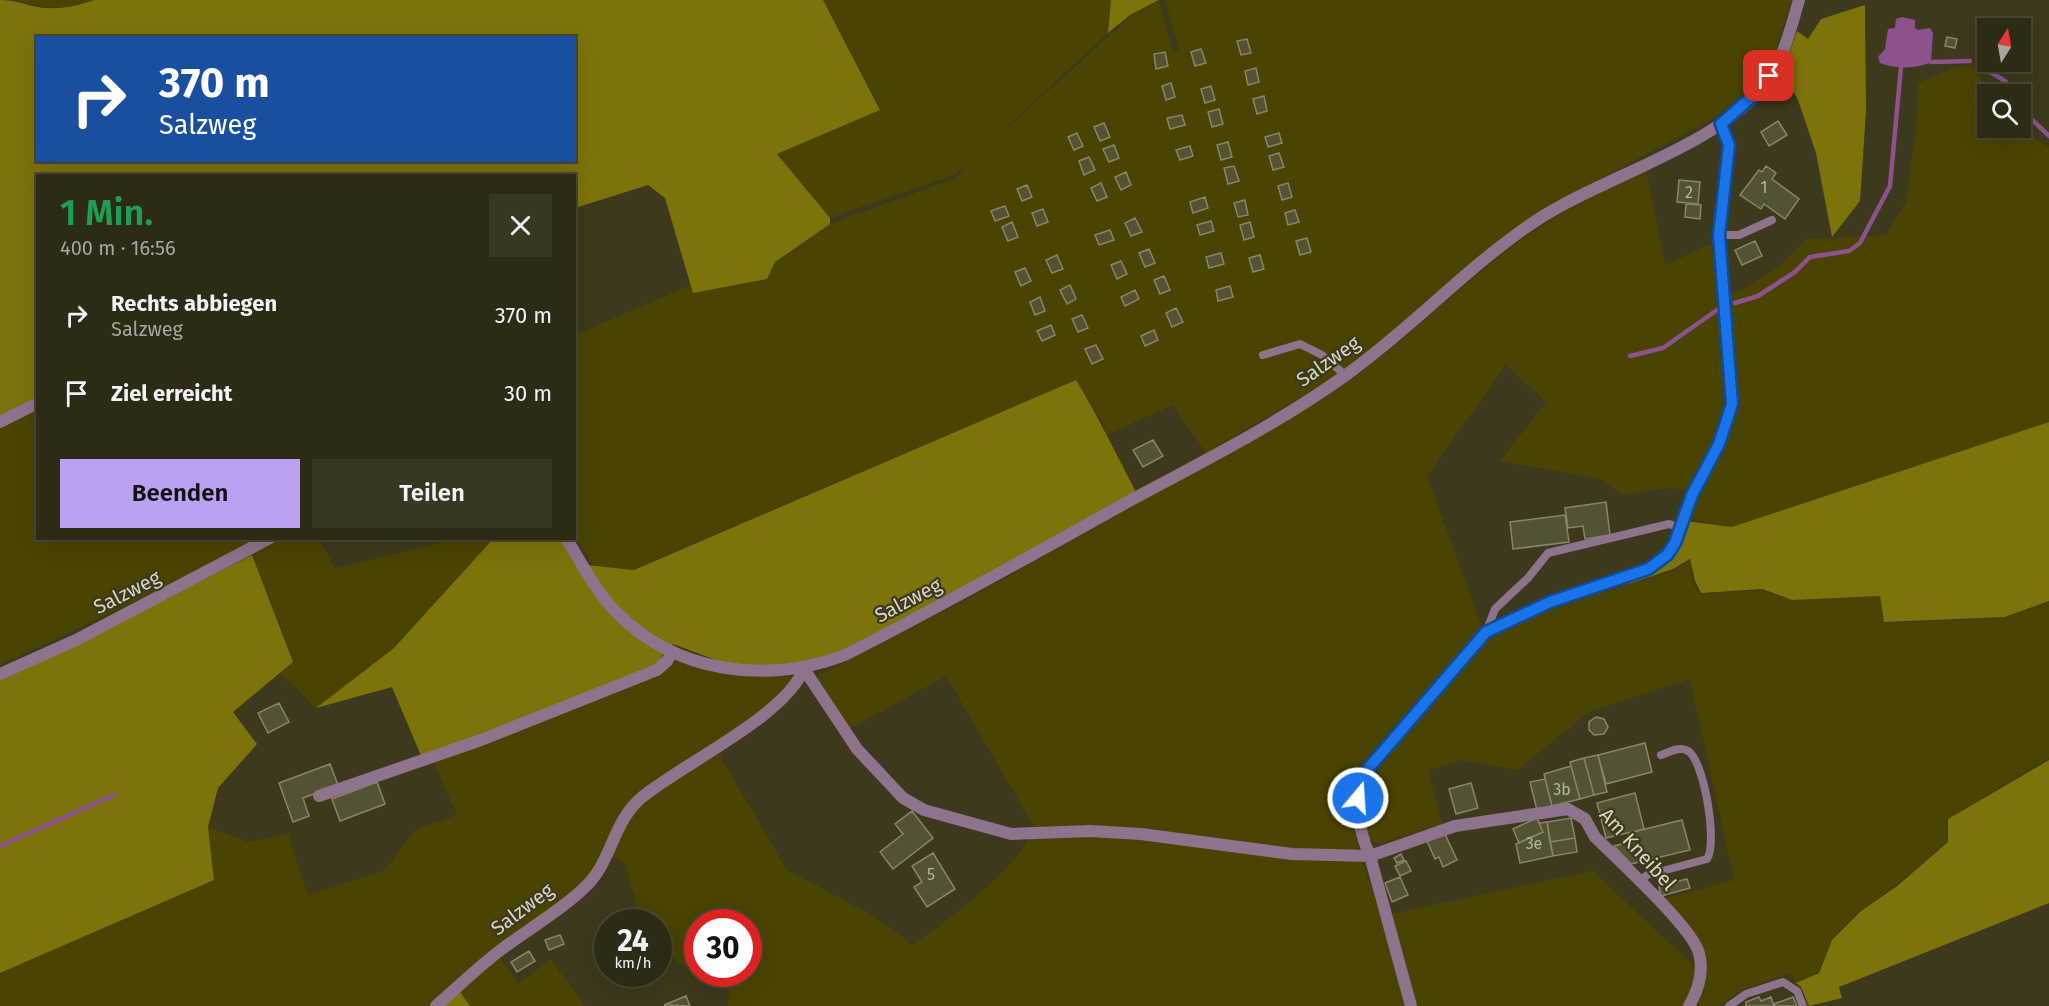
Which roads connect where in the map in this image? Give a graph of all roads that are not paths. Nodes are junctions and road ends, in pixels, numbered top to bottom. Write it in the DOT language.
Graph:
graph roads {
  1 [pos="1798,0"];
  2 [pos="1721,124"];
  3 [pos="1772,220"];
  4 [pos="1719,235"];
  5 [pos="1263,355"];
  6 [pos="1346,375"];
  7 [pos="36,404"];
  8 [pos="0,422"];
  9 [pos="1681,528"];
  10 [pos="266,540"];
  11 [pos="567,540"];
  12 [pos="1486,632"];
  13 [pos="672,651"];
  14 [pos="804,669"];
  15 [pos="0,674"];
  16 [pos="1661,755"];
  17 [pos="319,796"];
  18 [pos="1370,856"];
  19 [pos="1640,882"];
  20 [pos="436,1006"];
  21 [pos="1411,1006"];
  22 [pos="1689,1006"];
  23 [pos="1729,1006"];
  24 [pos="1803,1006"];
  1 -- 2 [label="street, Salzweg"];
  2 -- 4 [label="street"];
  2 -- 6 [label="street, Salzweg"];
  3 -- 4 [label="lane"];
  4 -- 9 [label="street"];
  5 -- 6 [label="lane"];
  6 -- 14 [label="street, Salzweg"];
  7 -- 8 [label="street"];
  9 -- 12 [label="street"];
  9 -- 12 [label="lane"];
  10 -- 15 [label="street, Salzweg"];
  11 -- 13 [label="street, Salzweg"];
  12 -- 18 [label="street"];
  13 -- 14 [label="street, Salzweg"];
  13 -- 17 [label="street"];
  14 -- 18 [label="street"];
  14 -- 20 [label="street, Salzweg"];
  16 -- 19 [label="lane"];
  18 -- 19 [label="street, Am Kneibel"];
  18 -- 21 [label="street"];
  19 -- 22 [label="street, Am Kneibel"];
  23 -- 24 [label="lane"];
}
